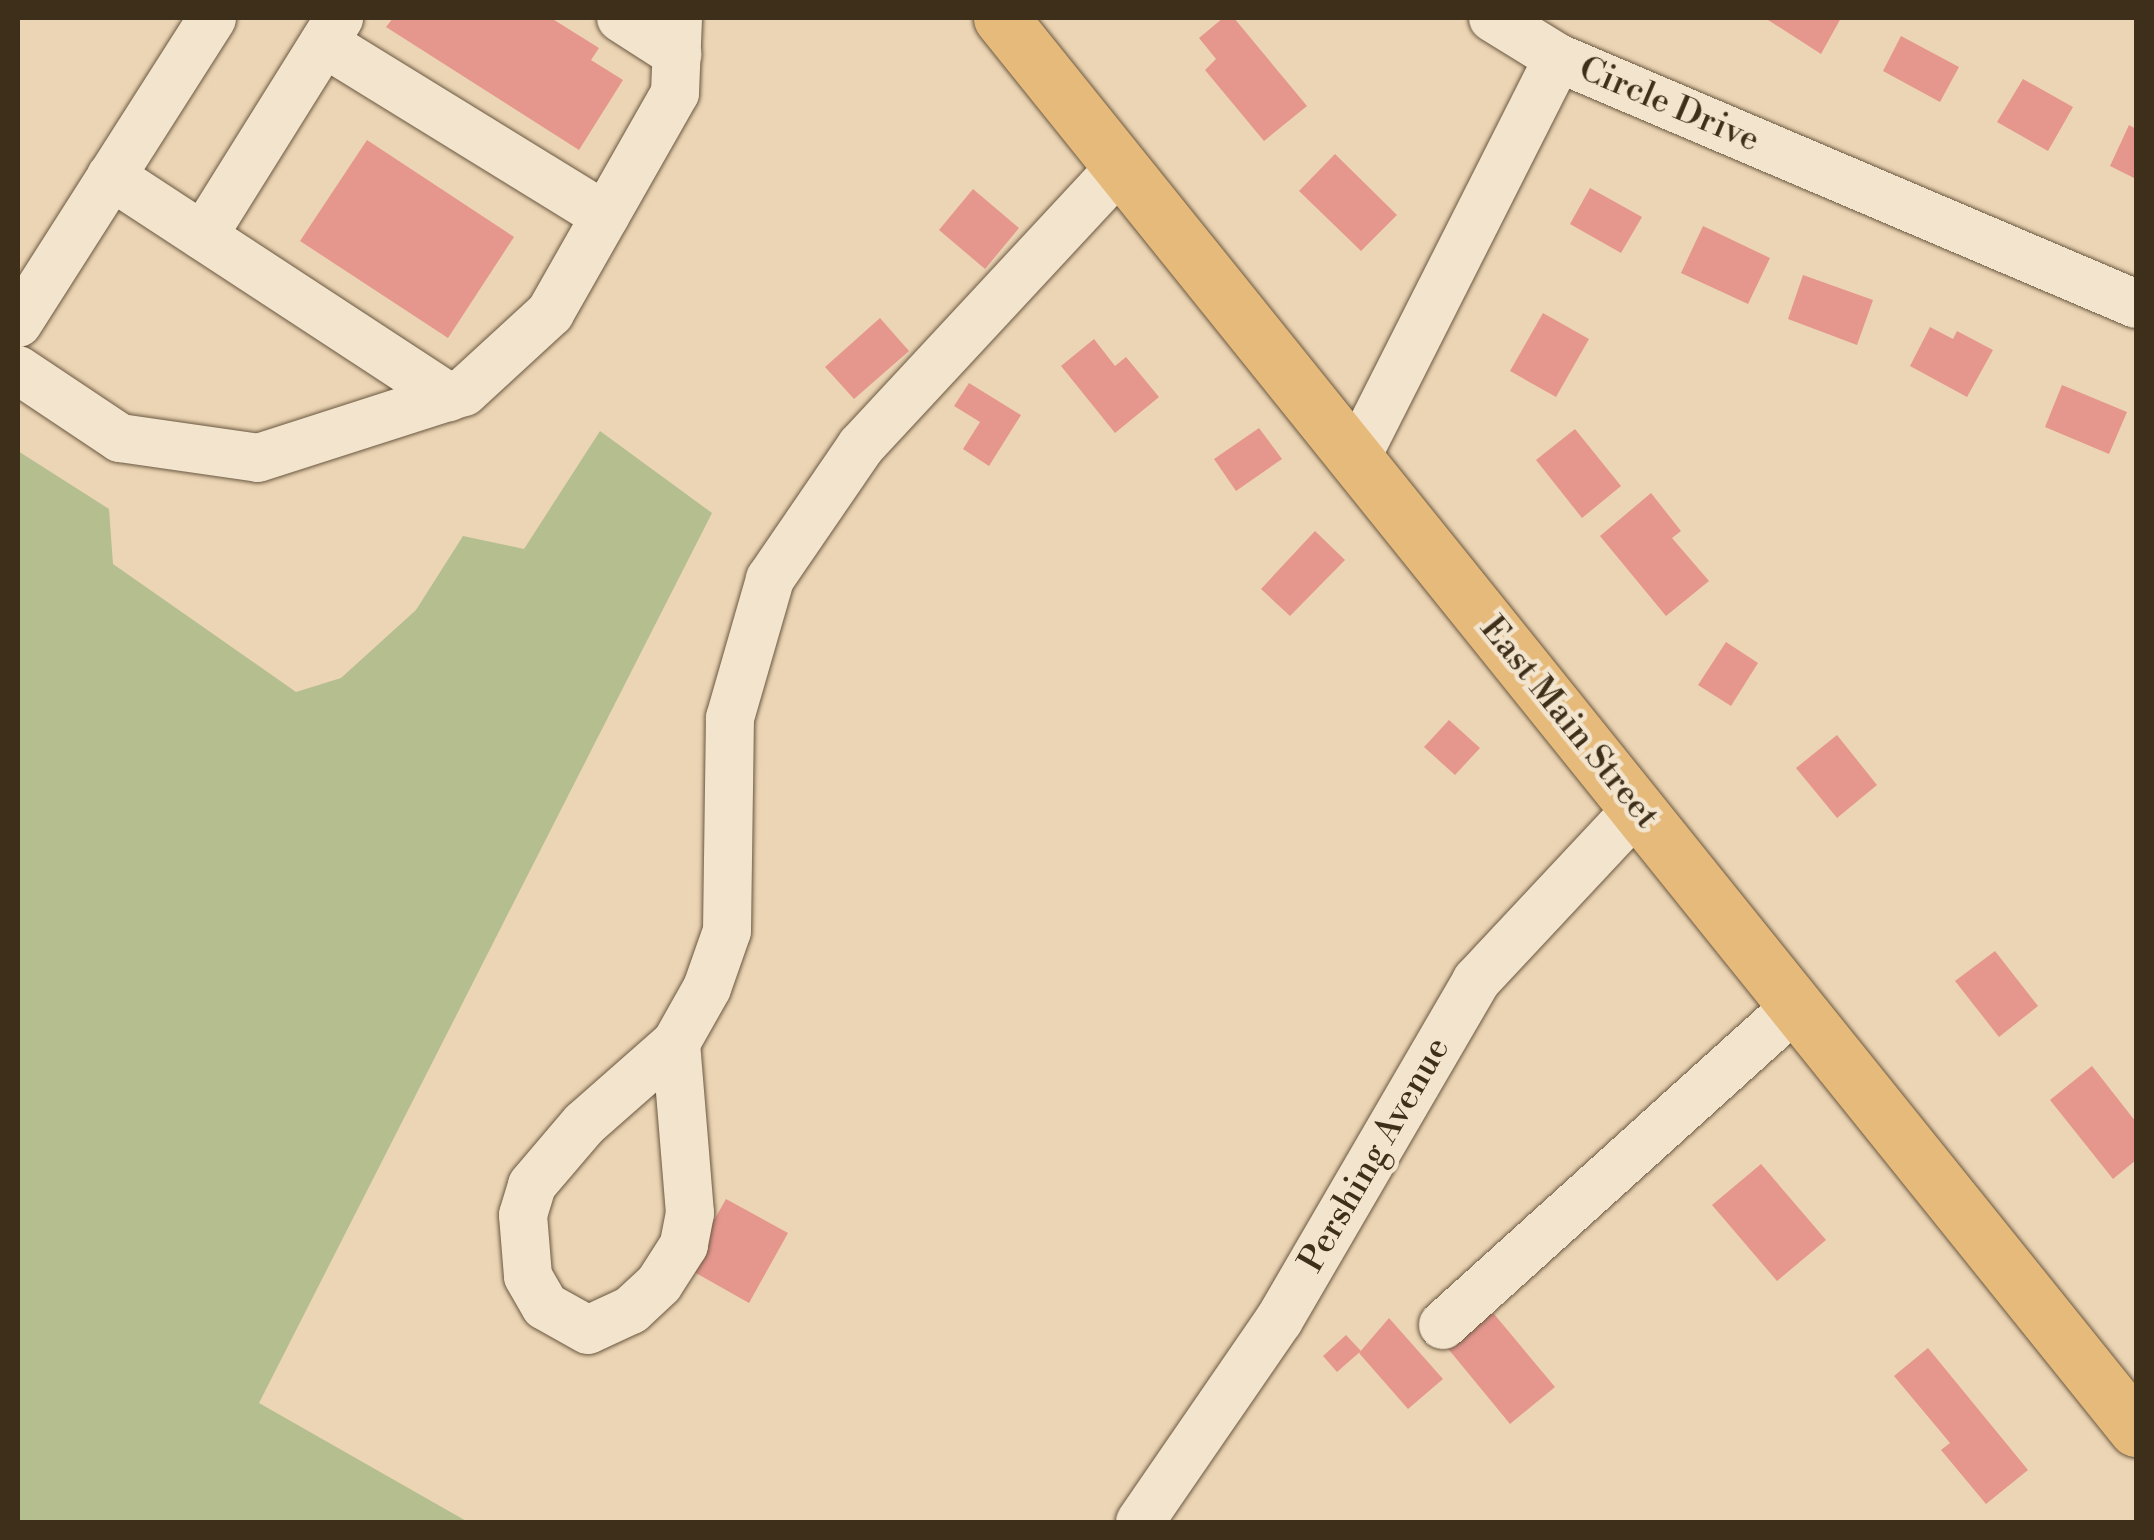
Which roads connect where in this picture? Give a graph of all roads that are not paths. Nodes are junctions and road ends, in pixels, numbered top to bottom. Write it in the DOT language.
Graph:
graph roads {
  1 [pos="212,18"];
  2 [pos="621,18"];
  3 [pos="1001,18"];
  4 [pos="1493,18"];
  5 [pos="332,30"];
  6 [pos="677,36"];
  7 [pos="1558,58"];
  8 [pos="1122,165"];
  9 [pos="111,176"];
  10 [pos="604,216"];
  11 [pos="203,236"];
  12 [pos="2136,304"];
  13 [pos="18,322"];
  14 [pos="18,370"];
  15 [pos="448,397"];
  16 [pos="1356,458"];
  17 [pos="1638,809"];
  18 [pos="1796,1006"];
  19 [pos="676,1044"];
  20 [pos="1443,1326"];
  21 [pos="2133,1414"];
  22 [pos="1140,1522"];
  1 -- 9 [label="street"];
  2 -- 6 [label="street"];
  3 -- 8 [label="highway, East Main Street"];
  4 -- 7 [label="street"];
  5 -- 10 [label="street"];
  5 -- 11 [label="street"];
  6 -- 10 [label="street"];
  7 -- 12 [label="street, Circle Drive"];
  7 -- 16 [label="street, Circle Drive"];
  8 -- 16 [label="highway, East Main Street"];
  8 -- 19 [label="street"];
  9 -- 11 [label="street"];
  9 -- 13 [label="street"];
  10 -- 15 [label="street"];
  11 -- 15 [label="street"];
  14 -- 15 [label="street"];
  16 -- 17 [label="highway, East Main Street"];
  17 -- 18 [label="highway, East Main Street"];
  17 -- 22 [label="street, Pershing Avenue"];
  18 -- 20 [label="street"];
  18 -- 21 [label="highway, East Main Street"];
  19 -- 19 [label="street"];
}
